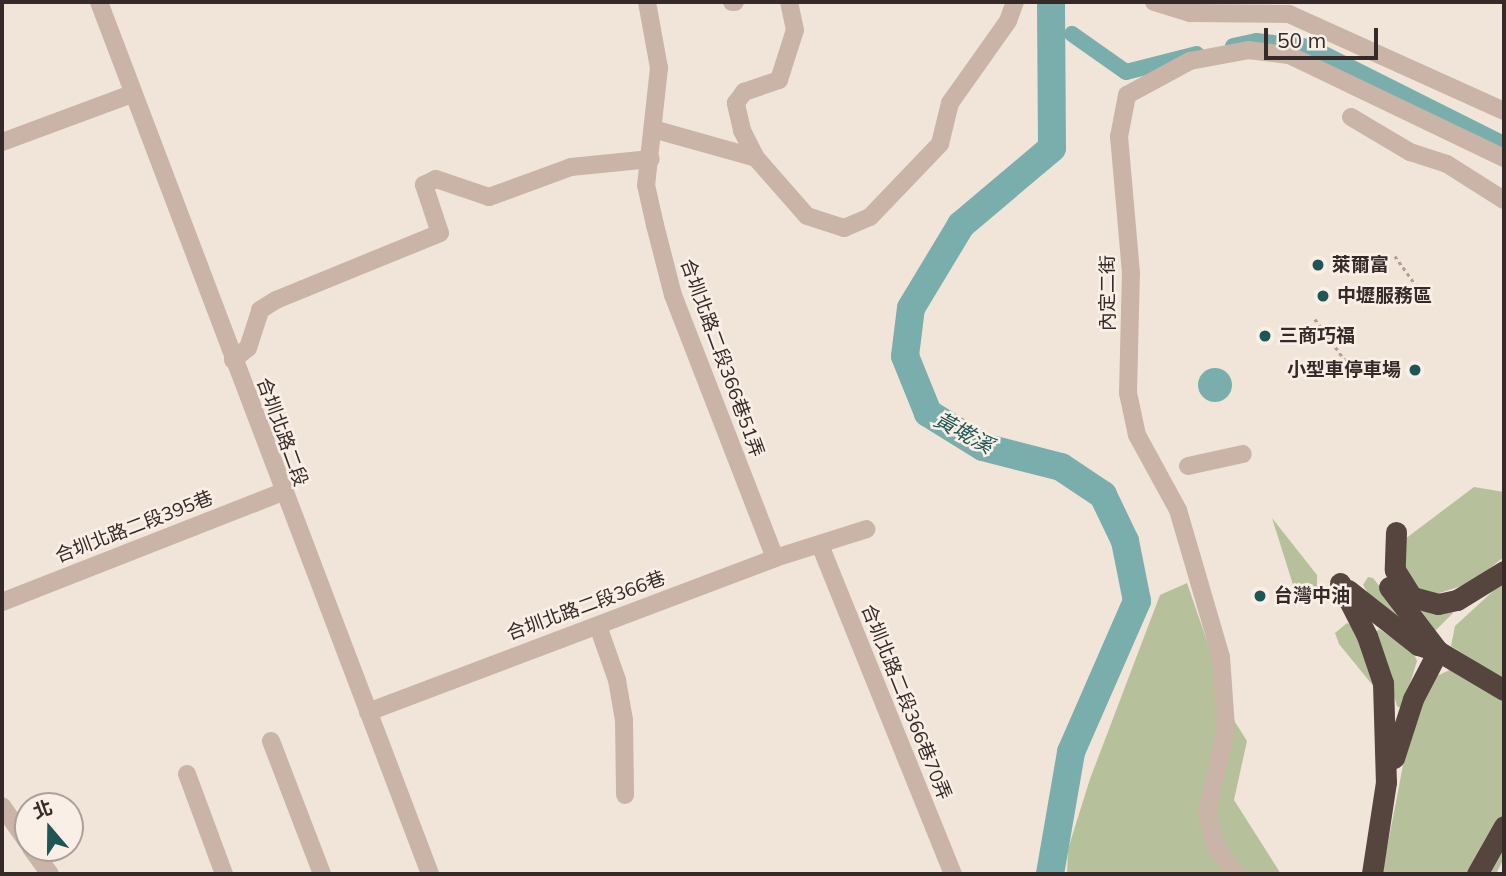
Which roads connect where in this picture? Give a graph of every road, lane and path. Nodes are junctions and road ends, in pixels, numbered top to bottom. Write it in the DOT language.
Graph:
graph roads {
  1 [pos="99,2"];
  2 [pos="647,2"];
  3 [pos="789,2"];
  4 [pos="1014,2"];
  5 [pos="1154,2"];
  6 [pos="132,94"];
  7 [pos="1501,110"];
  8 [pos="1351,117"];
  9 [pos="653,129"];
  10 [pos="2,142"];
  11 [pos="756,158"];
  12 [pos="1504,158"];
  13 [pos="651,159"];
  14 [pos="1504,200"];
  15 [pos="1395,256"];
  16 [pos="1430,305"];
  17 [pos="1315,319"];
  18 [pos="233,360"];
  19 [pos="1350,367"];
  20 [pos="1243,454"];
  21 [pos="1188,466"];
  22 [pos="282,492"];
  23 [pos="867,529"];
  24 [pos="820,545"];
  25 [pos="775,558"];
  26 [pos="1504,571"];
  27 [pos="2,602"];
  28 [pos="598,626"];
  29 [pos="1438,651"];
  30 [pos="1504,691"];
  31 [pos="368,712"];
  32 [pos="271,741"];
  33 [pos="187,774"];
  34 [pos="1386,782"];
  35 [pos="625,795"];
  36 [pos="2,806"];
  37 [pos="14,823"];
  38 [pos="1504,826"];
  39 [pos="225,874"];
  40 [pos="322,874"];
  41 [pos="430,874"];
  42 [pos="953,874"];
  43 [pos="1236,874"];
  44 [pos="1372,874"];
  45 [pos="1477,874"];
  1 -- 6 [label="street, 合圳北路二段"];
  2 -- 9 [label="street, 合圳北路二段366巷51弄"];
  3 -- 11 [label="street"];
  4 -- 11 [label="street"];
  5 -- 7 [label="street"];
  6 -- 10 [label="street"];
  6 -- 18 [label="street, 合圳北路二段"];
  8 -- 14 [label="street"];
  9 -- 11 [label="street"];
  9 -- 13 [label="street, 合圳北路二段366巷51弄"];
  12 -- 43 [label="street, 內定二街"];
  13 -- 18 [label="street"];
  13 -- 25 [label="street, 合圳北路二段366巷51弄"];
  15 -- 16 [label="path"];
  17 -- 19 [label="path"];
  18 -- 22 [label="street, 合圳北路二段"];
  20 -- 21 [label="street"];
  22 -- 27 [label="street, 合圳北路二段395巷"];
  22 -- 31 [label="street, 合圳北路二段"];
  23 -- 24 [label="street, 合圳北路二段366巷"];
  24 -- 25 [label="street, 合圳北路二段366巷"];
  24 -- 42 [label="street, 合圳北路二段366巷70弄"];
  25 -- 28 [label="street, 合圳北路二段366巷"];
  26 -- 29 [label="highway"];
  28 -- 31 [label="street, 合圳北路二段366巷"];
  28 -- 35 [label="street"];
  29 -- 30 [label="highway"];
  29 -- 34 [label="highway"];
  29 -- 34 [label="highway"];
  31 -- 41 [label="street, 合圳北路二段"];
  32 -- 40 [label="street"];
  33 -- 39 [label="street"];
  34 -- 44 [label="highway"];
  36 -- 37 [label="street"];
  38 -- 45 [label="highway"];
}
